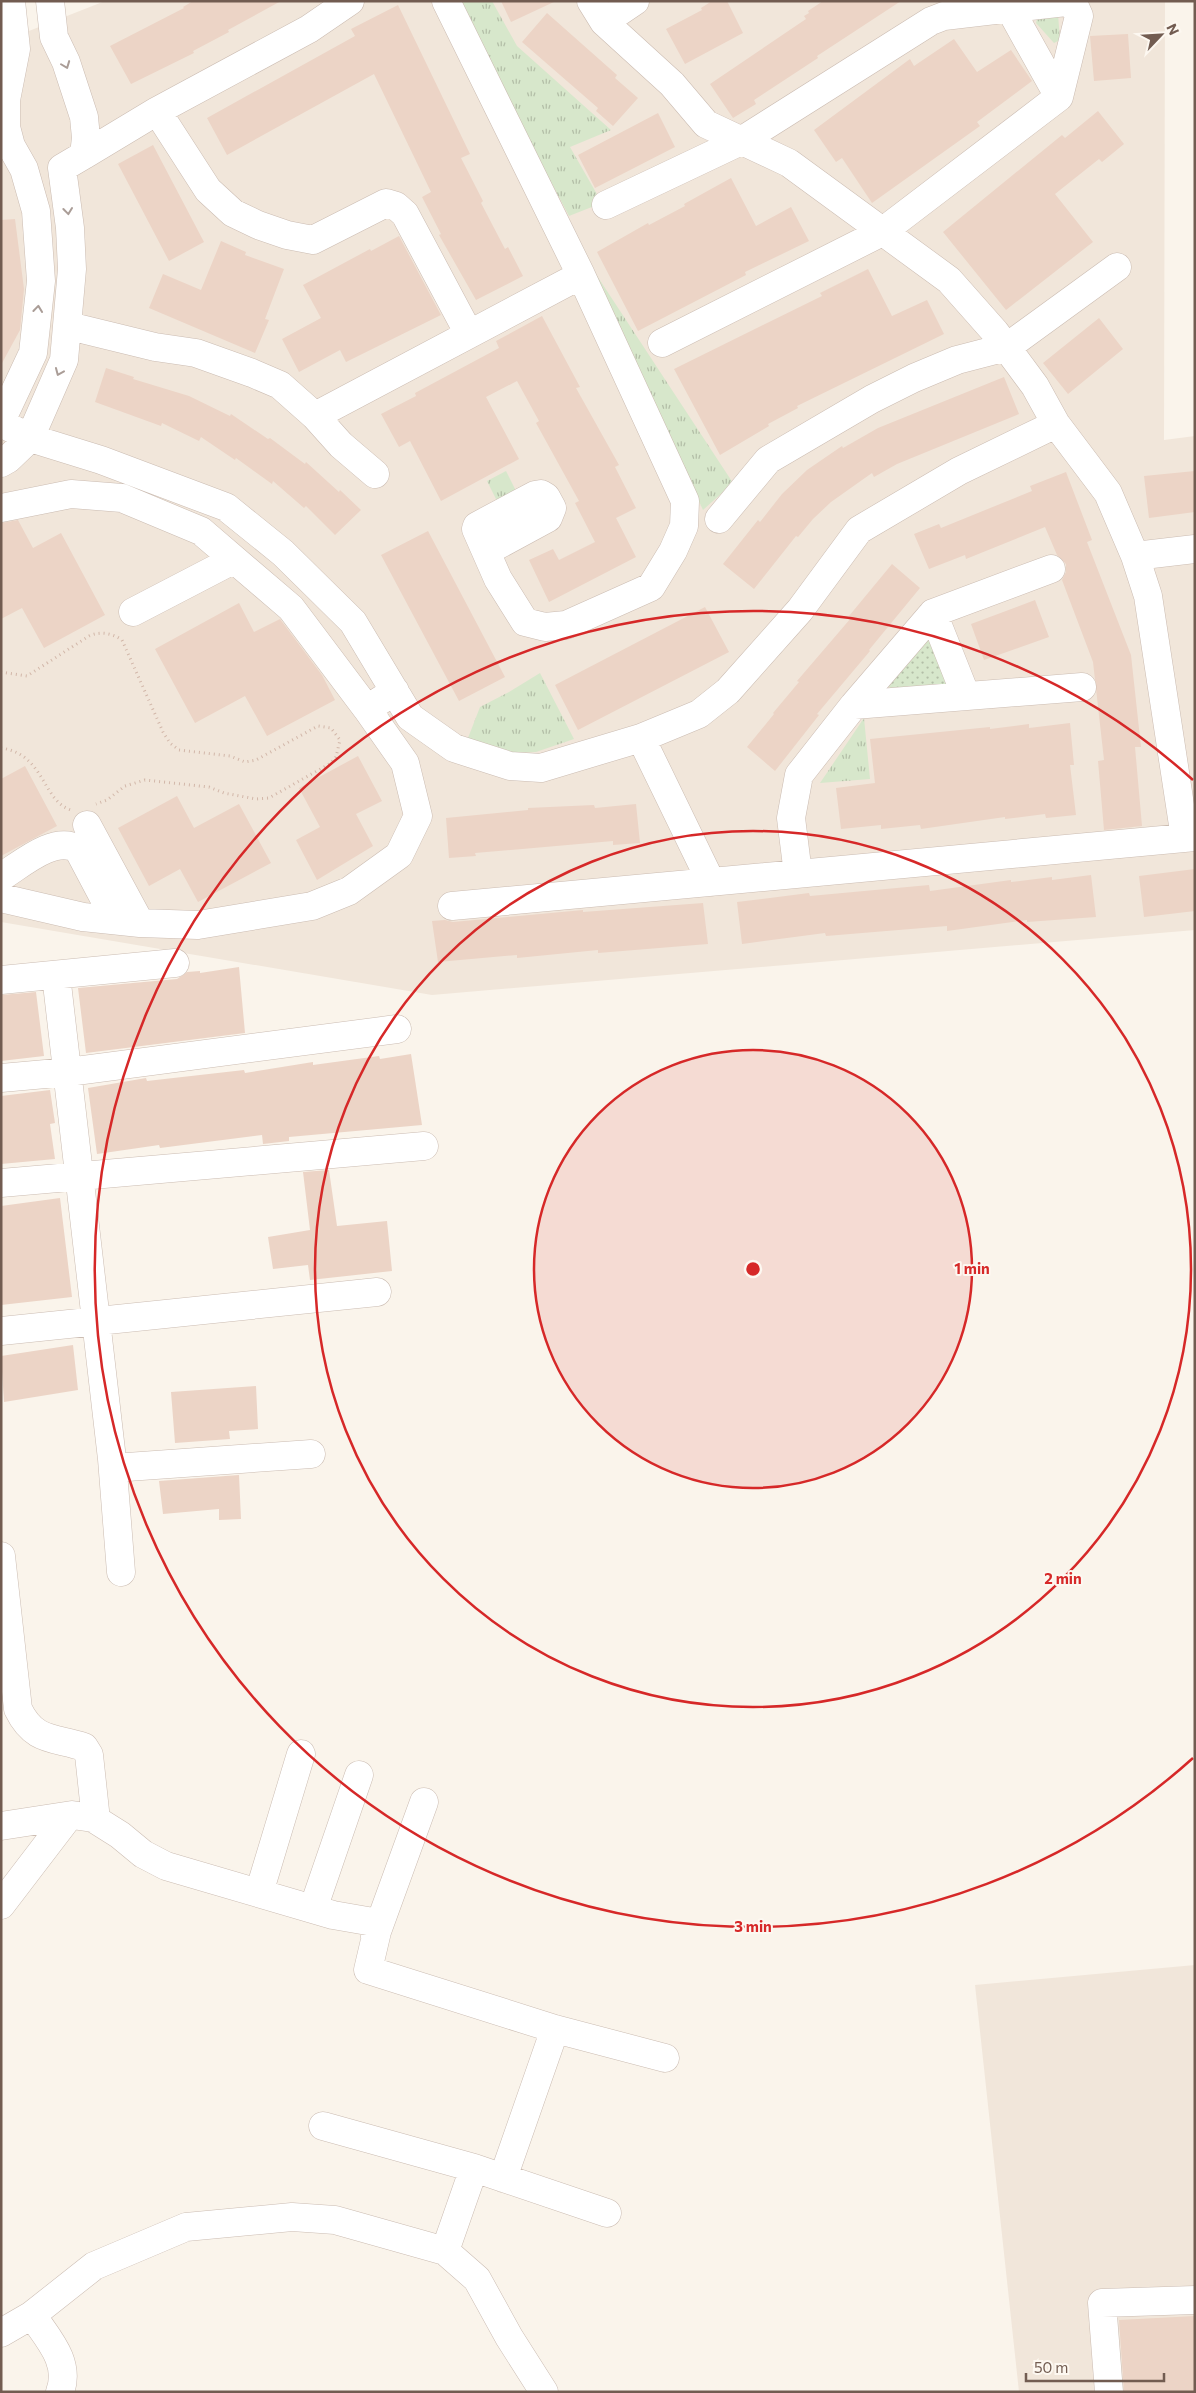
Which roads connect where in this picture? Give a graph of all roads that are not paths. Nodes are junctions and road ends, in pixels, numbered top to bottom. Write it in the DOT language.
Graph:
graph roads {
  1 [pos="49,1"];
  2 [pos="350,1"];
  3 [pos="446,1"];
  4 [pos="635,1"];
  5 [pos="8,6"];
  6 [pos="1010,9"];
  7 [pos="598,12"];
  8 [pos="54,37"];
  9 [pos="16,49"];
  10 [pos="1059,97"];
  11 [pos="157,111"];
  12 [pos="741,141"];
  13 [pos="73,162"];
  14 [pos="24,169"];
  15 [pos="606,205"];
  16 [pos="882,232"];
  17 [pos="1117,267"];
  18 [pos="581,275"];
  19 [pos="69,326"];
  20 [pos="469,334"];
  21 [pos="662,343"];
  22 [pos="1007,347"];
  23 [pos="315,416"];
  24 [pos="1,422"];
  25 [pos="1056,424"];
  26 [pos="30,438"];
  27 [pos="1,463"];
  28 [pos="374,474"];
  29 [pos="1,508"];
  30 [pos="719,519"];
  31 [pos="1195,548"];
  32 [pos="487,551"];
  33 [pos="1135,556"];
  34 [pos="233,560"];
  35 [pos="1051,568"];
  36 [pos="133,612"];
  37 [pos="933,613"];
  38 [pos="1082,687"];
  39 [pos="395,691"];
  40 [pos="966,696"];
  41 [pos="854,705"];
  42 [pos="367,709"];
  43 [pos="410,717"];
  44 [pos="383,733"];
  45 [pos="641,738"];
  46 [pos="85,814"];
  47 [pos="1190,838"];
  48 [pos="798,874"];
  49 [pos="1,877"];
  50 [pos="711,882"];
  51 [pos="1,898"];
  52 [pos="452,906"];
  53 [pos="128,921"];
  54 [pos="175,963"];
  55 [pos="56,975"];
  56 [pos="1,980"];
  57 [pos="397,1029"];
  58 [pos="68,1072"];
  59 [pos="1,1078"];
  60 [pos="424,1146"];
  61 [pos="80,1176"];
  62 [pos="1,1183"];
  63 [pos="377,1292"];
  64 [pos="96,1322"];
  65 [pos="1,1331"];
  66 [pos="311,1454"];
  67 [pos="112,1459"];
  68 [pos="1,1556"];
  69 [pos="121,1572"];
  70 [pos="301,1754"];
  71 [pos="359,1775"];
  72 [pos="424,1802"];
  73 [pos="69,1816"];
  74 [pos="96,1820"];
  75 [pos="1,1826"];
  76 [pos="259,1893"];
  77 [pos="1,1905"];
  78 [pos="313,1909"];
  79 [pos="375,1937"];
  80 [pos="555,2028"];
  81 [pos="665,2058"];
  82 [pos="323,2126"];
  83 [pos="474,2168"];
  84 [pos="503,2178"];
  85 [pos="607,2213"];
  86 [pos="445,2251"];
  87 [pos="1195,2300"];
  88 [pos="32,2315"];
  89 [pos="1,2333"];
  90 [pos="60,2392"];
  91 [pos="544,2392"];
  92 [pos="1110,2392"];
  1 -- 5 [label="street"];
  1 -- 8 [label="street"];
  2 -- 11 [label="street"];
  3 -- 18 [label="street"];
  4 -- 7 [label="street"];
  5 -- 9 [label="street"];
  6 -- 10 [label="street"];
  6 -- 10 [label="street"];
  6 -- 12 [label="street"];
  7 -- 12 [label="street"];
  8 -- 9 [label="street"];
  8 -- 13 [label="street, one-way"];
  9 -- 14 [label="street"];
  10 -- 16 [label="street"];
  11 -- 13 [label="street"];
  11 -- 20 [label="street"];
  12 -- 15 [label="street"];
  12 -- 16 [label="street"];
  13 -- 14 [label="street"];
  13 -- 19 [label="street, one-way"];
  24 -- 14 [label="street, one-way"];
  16 -- 21 [label="street"];
  16 -- 22 [label="street"];
  17 -- 22 [label="street"];
  18 -- 20 [label="street"];
  18 -- 32 [label="street"];
  19 -- 23 [label="street"];
  19 -- 26 [label="street, one-way"];
  20 -- 23 [label="street"];
  22 -- 25 [label="street"];
  22 -- 30 [label="street"];
  23 -- 28 [label="street"];
  24 -- 26 [label="street"];
  25 -- 33 [label="street"];
  25 -- 45 [label="street"];
  26 -- 27 [label="street"];
  26 -- 39 [label="street"];
  29 -- 34 [label="street"];
  31 -- 33 [label="street"];
  33 -- 47 [label="street"];
  34 -- 36 [label="street"];
  34 -- 42 [label="street"];
  35 -- 37 [label="street"];
  37 -- 40 [label="street"];
  37 -- 41 [label="street"];
  38 -- 40 [label="street"];
  39 -- 42 [label="street"];
  39 -- 43 [label="street"];
  40 -- 41 [label="street"];
  41 -- 48 [label="street"];
  42 -- 44 [label="street"];
  43 -- 44 [label="street"];
  43 -- 45 [label="street"];
  44 -- 53 [label="street"];
  45 -- 50 [label="street"];
  46 -- 53 [label="street"];
  47 -- 48 [label="street"];
  48 -- 50 [label="street"];
  49 -- 53 [label="street"];
  50 -- 52 [label="street"];
  51 -- 53 [label="street"];
  54 -- 55 [label="street"];
  55 -- 56 [label="street"];
  55 -- 58 [label="street"];
  57 -- 58 [label="street"];
  58 -- 59 [label="street"];
  58 -- 61 [label="street"];
  60 -- 61 [label="street"];
  61 -- 62 [label="street"];
  61 -- 64 [label="street"];
  63 -- 64 [label="street"];
  64 -- 65 [label="street"];
  64 -- 67 [label="street"];
  66 -- 67 [label="street"];
  67 -- 69 [label="street"];
  68 -- 74 [label="street"];
  70 -- 76 [label="street"];
  71 -- 78 [label="street"];
  72 -- 79 [label="street"];
  73 -- 74 [label="street"];
  73 -- 75 [label="street"];
  73 -- 77 [label="street"];
  74 -- 76 [label="street"];
  76 -- 78 [label="street"];
  78 -- 79 [label="street"];
  79 -- 80 [label="street"];
  80 -- 81 [label="street"];
  80 -- 84 [label="street"];
  82 -- 83 [label="street"];
  83 -- 84 [label="street"];
  83 -- 86 [label="street"];
  84 -- 85 [label="street"];
  86 -- 88 [label="street"];
  86 -- 91 [label="street"];
  87 -- 92 [label="street"];
  88 -- 89 [label="street"];
  88 -- 90 [label="street"];
}
